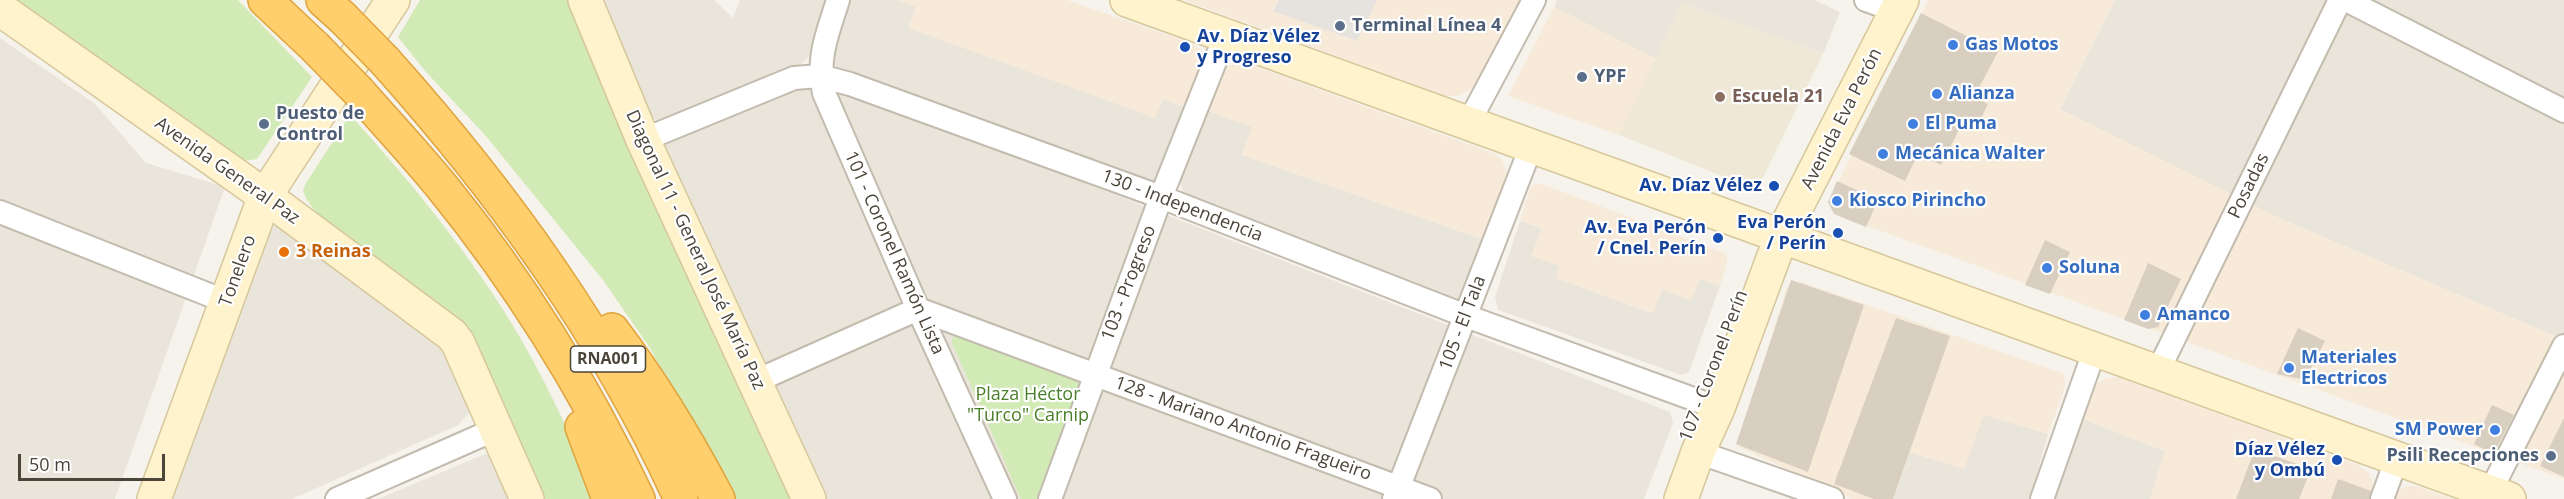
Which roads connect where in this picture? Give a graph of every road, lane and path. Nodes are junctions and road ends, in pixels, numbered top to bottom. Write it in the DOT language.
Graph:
graph roads {
  1 [pos="266,0"];
  2 [pos="393,0"];
  3 [pos="585,0"];
  4 [pos="838,0"];
  5 [pos="1127,0"];
  6 [pos="1534,0"];
  7 [pos="2340,0"];
  8 [pos="2346,0"];
  9 [pos="1885,4"];
  10 [pos="0,9"];
  11 [pos="333,9"];
  12 [pos="1226,34"];
  13 [pos="820,76"];
  14 [pos="2564,111"];
  15 [pos="1468,124"];
  16 [pos="643,140"];
  17 [pos="1531,147"];
  18 [pos="265,196"];
  19 [pos="1161,197"];
  20 [pos="0,212"];
  21 [pos="523,227"];
  22 [pos="1772,235"];
  23 [pos="490,249"];
  24 [pos="227,302"];
  25 [pos="918,309"];
  26 [pos="1466,316"];
  27 [pos="2564,346"];
  28 [pos="2095,349"];
  29 [pos="2157,371"];
  30 [pos="1094,375"];
  31 [pos="756,381"];
  32 [pos="1711,404"];
  33 [pos="496,429"];
  34 [pos="1698,452"];
  35 [pos="2397,458"];
  36 [pos="1396,493"];
  37 [pos="2499,495"];
  38 [pos="154,499"];
  39 [pos="337,499"];
  40 [pos="527,499"];
  41 [pos="609,499"];
  42 [pos="638,499"];
  43 [pos="681,499"];
  44 [pos="718,499"];
  45 [pos="809,499"];
  46 [pos="1005,499"];
  47 [pos="1050,499"];
  48 [pos="1430,499"];
  49 [pos="1662,499"];
  50 [pos="1681,499"];
  51 [pos="1832,499"];
  52 [pos="2042,499"];
  53 [pos="2382,499"];
  1 -- 23 [label="highway, RNA001, bridge"];
  2 -- 18 [label="main road, Tonelero"];
  3 -- 16 [label="main road, Diagonal 11 - General José María Paz"];
  4 -- 13 [label="street, 101 - Coronel Ramón Lista"];
  5 -- 12 [label="main road"];
  6 -- 15 [label="street"];
  7 -- 29 [label="street, Posadas"];
  8 -- 14 [label="street"];
  9 -- 22 [label="main road, Avenida Eva Perón"];
  10 -- 18 [label="main road, Avenida General Paz"];
  11 -- 21 [label="highway, RNA001, bridge"];
  12 -- 15 [label="main road"];
  12 -- 19 [label="street, 103 - Progreso"];
  13 -- 16 [label="street, 130 - Independencia"];
  13 -- 19 [label="street, 130 - Independencia"];
  13 -- 25 [label="street, 101 - Coronel Ramón Lista"];
  15 -- 17 [label="main road"];
  16 -- 31 [label="main road, Diagonal 11 - General José María Paz"];
  17 -- 22 [label="main road"];
  17 -- 26 [label="street, 105 - El Tala"];
  18 -- 24 [label="main road, Tonelero"];
  18 -- 33 [label="main road, Avenida General Paz"];
  19 -- 26 [label="street, 130 - Independencia"];
  19 -- 30 [label="street, 103 - Progreso"];
  20 -- 24 [label="street"];
  21 -- 43 [label="highway, RNA001"];
  21 -- 44 [label="highway"];
  22 -- 28 [label="main road"];
  22 -- 32 [label="main road, 107 - Coronel Perín"];
  23 -- 41 [label="highway"];
  23 -- 42 [label="highway, RNA001"];
  24 -- 38 [label="main road, Tonelero"];
  25 -- 30 [label="street, 128 - Mariano Antonio Fragueiro"];
  25 -- 31 [label="street"];
  25 -- 46 [label="street, 101 - Coronel Ramón Lista"];
  26 -- 32 [label="street, 130 - Independencia"];
  26 -- 36 [label="street, 105 - El Tala"];
  27 -- 37 [label="street"];
  28 -- 29 [label="main road"];
  28 -- 52 [label="street"];
  29 -- 35 [label="main road"];
  30 -- 36 [label="street, 128 - Mariano Antonio Fragueiro"];
  30 -- 47 [label="street, 103 - Progreso"];
  31 -- 45 [label="main road, Diagonal 11 - General José María Paz"];
  32 -- 34 [label="main road, 107 - Coronel Perín"];
  32 -- 49 [label="main road, 107 - Coronel Perín"];
  33 -- 39 [label="street"];
  33 -- 40 [label="main road, Avenida General Paz"];
  34 -- 50 [label="main road, 107 - Coronel Perín"];
  34 -- 51 [label="street"];
  35 -- 37 [label="main road"];
  35 -- 53 [label="street"];
  36 -- 48 [label="street, 128 - Mariano Antonio Fragueiro"];
}
